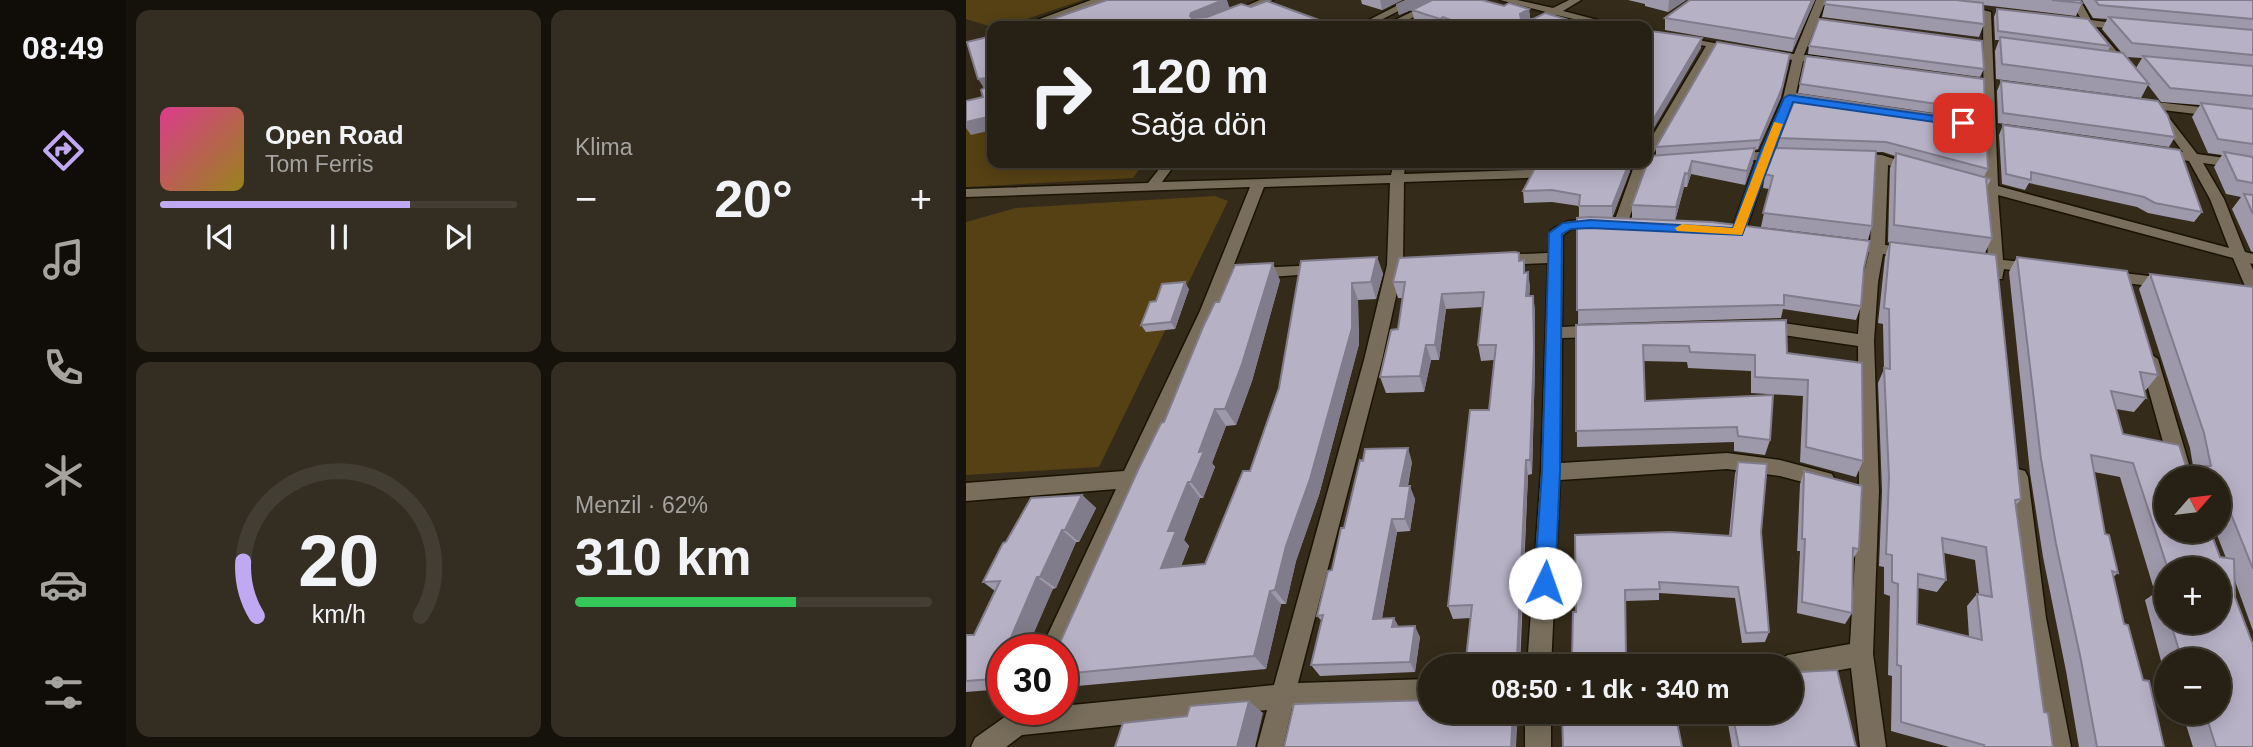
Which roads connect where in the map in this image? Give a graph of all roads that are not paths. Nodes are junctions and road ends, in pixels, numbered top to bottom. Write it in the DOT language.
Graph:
graph roads {
  1 [pos="1100,0"];
  2 [pos="1268,0"];
  3 [pos="1415,0"];
  4 [pos="1444,0"];
  5 [pos="1505,0"];
  6 [pos="1576,0"];
  7 [pos="1821,0"];
  8 [pos="2074,0"];
  9 [pos="1973,10"];
  10 [pos="1554,12"];
  11 [pos="2062,20"];
  12 [pos="1040,21"];
  13 [pos="1215,21"];
  14 [pos="1372,21"];
  15 [pos="1399,21"];
  16 [pos="1537,21"];
  17 [pos="1594,21"];
  18 [pos="1665,22"];
  19 [pos="2088,23"];
  20 [pos="2141,29"];
  21 [pos="1652,31"];
  22 [pos="1652,35"];
  23 [pos="1981,43"];
  24 [pos="1712,44"];
  25 [pos="2000,46"];
  26 [pos="1798,58"];
  27 [pos="1839,62"];
  28 [pos="1975,80"];
  29 [pos="1995,83"];
  30 [pos="2137,83"];
  31 [pos="2145,94"];
  32 [pos="2127,101"];
  33 [pos="2153,105"];
  34 [pos="2253,117"];
  35 [pos="1977,125"];
  36 [pos="1991,127"];
  37 [pos="2004,129"];
  38 [pos="1652,146"];
  39 [pos="2153,152"];
  40 [pos="1765,155"];
  41 [pos="1805,155"];
  42 [pos="1843,156"];
  43 [pos="1712,158"];
  44 [pos="2194,158"];
  45 [pos="1882,159"];
  46 [pos="1688,160"];
  47 [pos="1652,161"];
  48 [pos="2253,166"];
  49 [pos="1166,168"];
  50 [pos="1512,168"];
  51 [pos="1596,168"];
  52 [pos="1641,168"];
  53 [pos="1398,171"];
  54 [pos="1930,172"];
  55 [pos="1505,176"];
  56 [pos="1955,179"];
  57 [pos="1258,184"];
  58 [pos="1152,187"];
  59 [pos="1992,189"];
  60 [pos="966,193"];
  61 [pos="1737,232"];
  62 [pos="1826,242"];
  63 [pos="1877,249"];
  64 [pos="2237,254"];
  65 [pos="1932,256"];
  66 [pos="1553,258"];
  67 [pos="1958,259"];
  68 [pos="2253,259"];
  69 [pos="1474,261"];
  70 [pos="1996,264"];
  71 [pos="1342,268"];
  72 [pos="2047,269"];
  73 [pos="2085,274"];
  74 [pos="1223,275"];
  75 [pos="2186,286"];
  76 [pos="1999,291"];
  77 [pos="2248,292"];
  78 [pos="1747,326"];
  79 [pos="1615,331"];
  80 [pos="1553,333"];
  81 [pos="1866,341"];
  82 [pos="2145,345"];
  83 [pos="2016,456"];
  84 [pos="2180,466"];
  85 [pos="1551,472"];
  86 [pos="1133,479"];
  87 [pos="1869,491"];
  88 [pos="966,492"];
  89 [pos="1060,634"];
  90 [pos="1540,654"];
  91 [pos="1861,654"];
  92 [pos="1803,664"];
  93 [pos="1418,691"];
  94 [pos="1283,696"];
  95 [pos="1078,712"];
  96 [pos="1538,724"];
  97 [pos="1011,725"];
  98 [pos="984,747"];
  99 [pos="1270,747"];
  100 [pos="1538,747"];
  101 [pos="1873,747"];
  102 [pos="2059,747"];
  1 -- 12 [label="street"];
  2 -- 13 [label="street"];
  3 -- 14 [label="street"];
  4 -- 15 [label="street"];
  5 -- 10 [label="street"];
  6 -- 10 [label="street"];
  7 -- 26 [label="street"];
  8 -- 19 [label="street"];
  9 -- 23 [label="street"];
  10 -- 16 [label="street"];
  10 -- 17 [label="street"];
  11 -- 19 [label="street"];
  18 -- 21 [label="street"];
  19 -- 20 [label="street"];
  19 -- 30 [label="street"];
  22 -- 24 [label="street"];
  23 -- 25 [label="street"];
  23 -- 29 [label="street"];
  24 -- 26 [label="street"];
  24 -- 38 [label="street"];
  26 -- 27 [label="street"];
  26 -- 40 [label="street"];
  28 -- 29 [label="street"];
  29 -- 36 [label="street"];
  31 -- 33 [label="street"];
  32 -- 33 [label="street"];
  33 -- 34 [label="street"];
  33 -- 44 [label="street"];
  35 -- 36 [label="street"];
  36 -- 37 [label="street"];
  36 -- 59 [label="street"];
  39 -- 44 [label="street"];
  40 -- 41 [label="street"];
  40 -- 43 [label="street"];
  40 -- 61 [label="street"];
  42 -- 45 [label="street"];
  44 -- 48 [label="street"];
  44 -- 64 [label="street"];
  45 -- 54 [label="street"];
  45 -- 63 [label="street"];
  46 -- 47 [label="street"];
  49 -- 58 [label="street"];
  50 -- 55 [label="street"];
  51 -- 55 [label="street"];
  52 -- 66 [label="street"];
  53 -- 55 [label="street"];
  53 -- 57 [label="street"];
  53 -- 94 [label="street"];
  56 -- 59 [label="street"];
  57 -- 58 [label="street"];
  57 -- 74 [label="street"];
  58 -- 60 [label="street"];
  59 -- 64 [label="street"];
  59 -- 70 [label="street"];
  62 -- 63 [label="street"];
  63 -- 65 [label="street"];
  63 -- 81 [label="street"];
  64 -- 68 [label="street"];
  64 -- 77 [label="street"];
  66 -- 69 [label="street"];
  66 -- 80 [label="street"];
  67 -- 70 [label="street"];
  70 -- 72 [label="street"];
  70 -- 76 [label="street"];
  71 -- 74 [label="street"];
  73 -- 75 [label="street"];
  74 -- 86 [label="street"];
  78 -- 81 [label="street"];
  79 -- 80 [label="street"];
  80 -- 85 [label="street"];
  81 -- 87 [label="street"];
  82 -- 84 [label="street"];
  83 -- 102 [label="street"];
  85 -- 87 [label="street"];
  85 -- 90 [label="street"];
  86 -- 88 [label="street"];
  86 -- 89 [label="street"];
  87 -- 91 [label="street"];
  91 -- 92 [label="street"];
  91 -- 101 [label="street"];
  93 -- 94 [label="street"];
  94 -- 95 [label="street"];
  94 -- 99 [label="street"];
  96 -- 100 [label="street"];
  97 -- 98 [label="street"];
}
